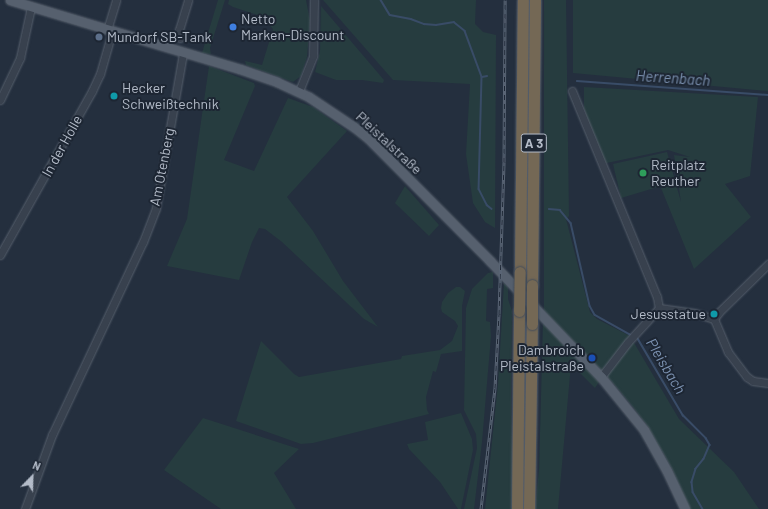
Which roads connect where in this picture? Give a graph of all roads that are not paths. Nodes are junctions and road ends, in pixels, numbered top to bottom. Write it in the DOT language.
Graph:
graph roads {
  1 [pos="10,0"];
  2 [pos="116,0"];
  3 [pos="188,0"];
  4 [pos="314,0"];
  5 [pos="522,0"];
  6 [pos="535,0"];
  7 [pos="31,7"];
  8 [pos="110,31"];
  9 [pos="180,38"];
  10 [pos="183,53"];
  11 [pos="299,91"];
  12 [pos="572,91"];
  13 [pos="0,100"];
  14 [pos="0,255"];
  15 [pos="768,264"];
  16 [pos="659,308"];
  17 [pos="714,320"];
  18 [pos="601,377"];
  19 [pos="767,382"];
  20 [pos="25,509"];
  21 [pos="517,509"];
  22 [pos="529,509"];
  23 [pos="685,509"];
  1 -- 7 [label="main road, Pleistalstraße"];
  2 -- 8 [label="street, In der Holle"];
  3 -- 9 [label="street"];
  4 -- 11 [label="street"];
  5 -- 21 [label="highway, A 3, bridge"];
  6 -- 22 [label="highway, A 3, bridge"];
  7 -- 8 [label="main road, Pleistalstraße"];
  7 -- 13 [label="street"];
  8 -- 10 [label="main road, Pleistalstraße"];
  8 -- 14 [label="street, In der Holle"];
  10 -- 11 [label="main road, Pleistalstraße"];
  10 -- 20 [label="street, Am Otenberg"];
  11 -- 18 [label="main road, Pleistalstraße"];
  12 -- 16 [label="street"];
  15 -- 17 [label="street"];
  16 -- 17 [label="street"];
  16 -- 18 [label="street"];
  17 -- 19 [label="street"];
  18 -- 23 [label="main road, Pleistalstraße"];
}
